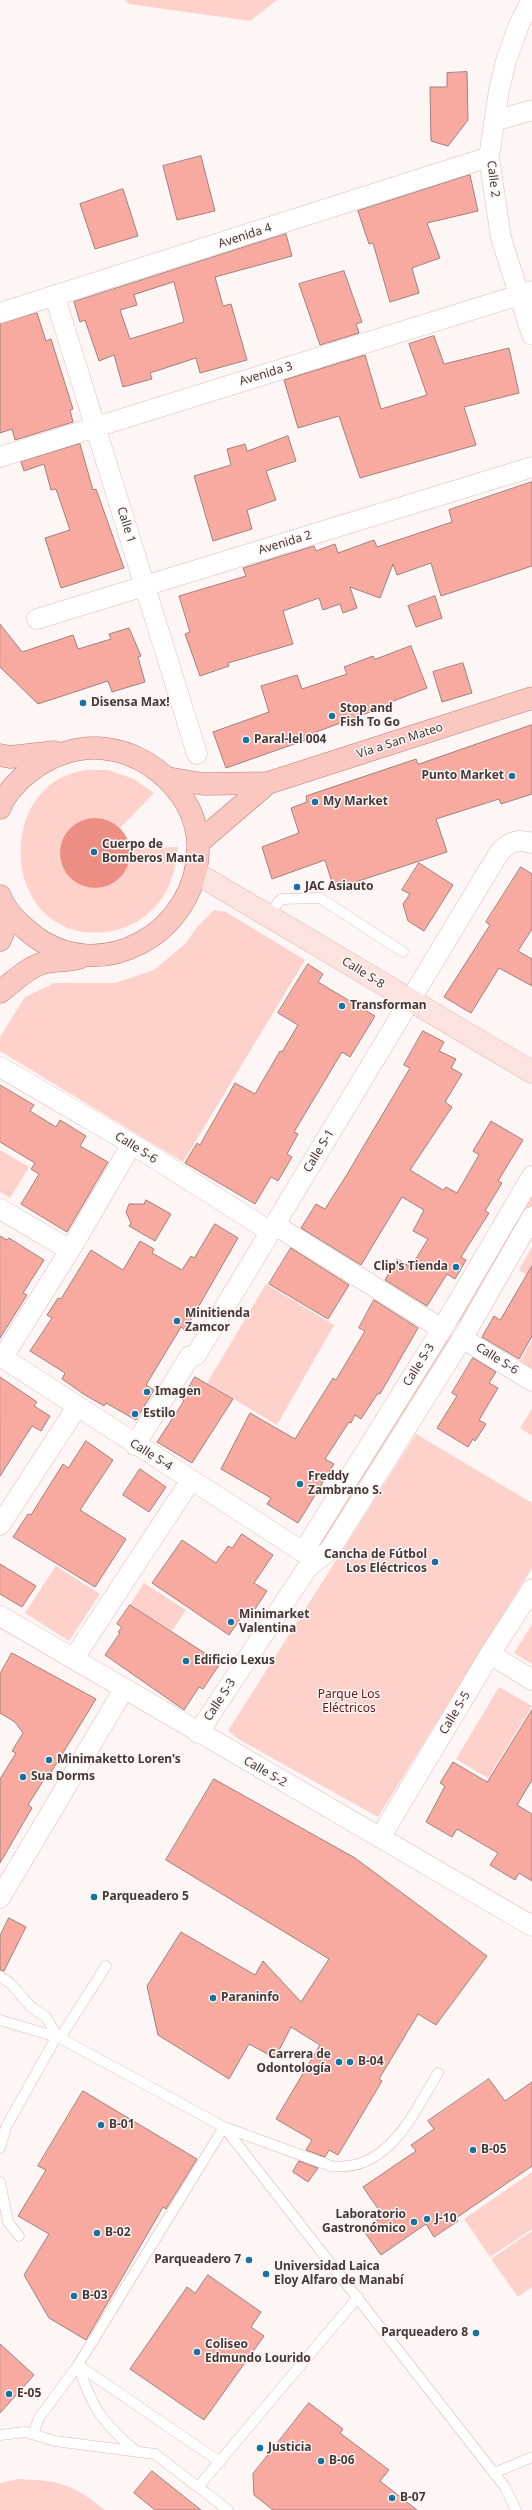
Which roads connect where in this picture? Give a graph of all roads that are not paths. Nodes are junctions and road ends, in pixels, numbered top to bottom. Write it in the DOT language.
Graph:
graph roads {
  1 [pos="532,0"];
  2 [pos="532,110"];
  3 [pos="496,122"];
  4 [pos="489,157"];
  5 [pos="526,293"];
  6 [pos="55,297"];
  7 [pos="0,313"];
  8 [pos="532,336"];
  9 [pos="97,426"];
  10 [pos="0,457"];
  11 [pos="532,467"];
  12 [pos="144,586"];
  13 [pos="37,619"];
  14 [pos="532,700"];
  15 [pos="72,750"];
  16 [pos="197,754"];
  17 [pos="0,755"];
  18 [pos="167,778"];
  19 [pos="268,783"];
  20 [pos="0,808"];
  21 [pos="198,843"];
  22 [pos="532,843"];
  23 [pos="196,873"];
  24 [pos="0,898"];
  25 [pos="269,914"];
  26 [pos="0,940"];
  27 [pos="403,952"];
  28 [pos="87,956"];
  29 [pos="0,992"];
  30 [pos="408,1000"];
  31 [pos="0,1067"];
  32 [pos="532,1072"];
  33 [pos="132,1144"];
  34 [pos="532,1176"];
  35 [pos="0,1209"];
  36 [pos="532,1217"];
  37 [pos="273,1229"];
  38 [pos="70,1250"];
  39 [pos="443,1326"];
  40 [pos="464,1336"];
  41 [pos="1,1356"];
  42 [pos="532,1381"];
  43 [pos="76,1407"];
  44 [pos="135,1445"];
  45 [pos="191,1480"];
  46 [pos="0,1525"];
  47 [pos="306,1559"];
  48 [pos="532,1589"];
  49 [pos="2,1620"];
  50 [pos="490,1654"];
  51 [pos="74,1658"];
  52 [pos="532,1680"];
  53 [pos="124,1690"];
  54 [pos="198,1733"];
  55 [pos="380,1838"];
  56 [pos="0,1898"];
  57 [pos="532,1926"];
  58 [pos="106,1966"];
  59 [pos="0,1976"];
  60 [pos="0,2020"];
  61 [pos="58,2037"];
  62 [pos="438,2073"];
  63 [pos="224,2127"];
  64 [pos="0,2148"];
  65 [pos="0,2182"];
  66 [pos="19,2236"];
  67 [pos="358,2297"];
  68 [pos="78,2365"];
  69 [pos="32,2434"];
  70 [pos="0,2435"];
  71 [pos="136,2451"];
  72 [pos="532,2457"];
  73 [pos="220,2462"];
  74 [pos="494,2473"];
  75 [pos="198,2486"];
  76 [pos="228,2510"];
  77 [pos="516,2510"];
  1 -- 3 [label="street, Calle 2"];
  2 -- 3 [label="street"];
  3 -- 4 [label="street, Calle 2"];
  4 -- 5 [label="street, Calle 2"];
  4 -- 6 [label="street, Avenida 4"];
  5 -- 8 [label="street, Calle 2"];
  5 -- 9 [label="street, Avenida 3"];
  6 -- 7 [label="street, Avenida 4"];
  6 -- 9 [label="street, Calle 1"];
  9 -- 10 [label="street, Avenida 3"];
  9 -- 12 [label="street, Calle 1"];
  11 -- 12 [label="street, Avenida 2"];
  12 -- 13 [label="street, Avenida 2"];
  12 -- 16 [label="street, Calle 1"];
  14 -- 19 [label="main road, Vía a San Mateo"];
  15 -- 17 [label="main road"];
  15 -- 18 [label="main road"];
  15 -- 20 [label="main road"];
  18 -- 19 [label="main road"];
  18 -- 21 [label="main road"];
  19 -- 21 [label="main road"];
  21 -- 23 [label="main road"];
  22 -- 30 [label="street, Calle S-1"];
  23 -- 25 [label="street, Calle S-8"];
  23 -- 28 [label="main road"];
  24 -- 26 [label="main road"];
  24 -- 28 [label="main road"];
  25 -- 27 [label="lane"];
  25 -- 30 [label="street, Calle S-8"];
  28 -- 29 [label="main road"];
  30 -- 32 [label="street, Calle S-8"];
  30 -- 37 [label="street, Calle S-1"];
  31 -- 33 [label="street, Calle S-6"];
  33 -- 37 [label="street, Calle S-6"];
  33 -- 38 [label="street"];
  34 -- 39 [label="street, Calle S-3"];
  35 -- 38 [label="street"];
  36 -- 40 [label="street, Calle S-3"];
  37 -- 39 [label="street, Calle S-6"];
  37 -- 44 [label="street, Calle S-1"];
  38 -- 41 [label="street"];
  39 -- 40 [label="street, Calle S-6"];
  39 -- 47 [label="street, Calle S-3"];
  40 -- 42 [label="street, Calle S-6"];
  40 -- 47 [label="street, Calle S-3"];
  41 -- 43 [label="street, Calle S-4"];
  43 -- 44 [label="street, Calle S-4"];
  43 -- 46 [label="street"];
  44 -- 45 [label="street, Calle S-4"];
  45 -- 47 [label="street, Calle S-4"];
  45 -- 51 [label="street"];
  47 -- 54 [label="street, Calle S-3"];
  48 -- 50 [label="street, Calle S-5"];
  49 -- 51 [label="street, Calle S-2"];
  50 -- 52 [label="street"];
  50 -- 55 [label="street, Calle S-5"];
  51 -- 53 [label="street, Calle S-2"];
  53 -- 54 [label="street, Calle S-2"];
  53 -- 56 [label="street"];
  54 -- 55 [label="street, Calle S-2"];
  55 -- 57 [label="street, Calle S-2"];
  58 -- 61 [label="lane"];
  59 -- 61 [label="lane"];
  60 -- 61 [label="lane"];
  61 -- 63 [label="lane"];
  61 -- 64 [label="lane"];
  62 -- 63 [label="lane"];
  63 -- 67 [label="lane"];
  63 -- 68 [label="lane"];
  65 -- 66 [label="lane"];
  67 -- 73 [label="lane"];
  67 -- 74 [label="lane"];
  68 -- 69 [label="lane"];
  68 -- 71 [label="lane"];
  68 -- 73 [label="lane"];
  69 -- 70 [label="lane"];
  69 -- 71 [label="lane"];
  71 -- 75 [label="lane"];
  72 -- 74 [label="lane"];
  73 -- 75 [label="lane"];
  74 -- 77 [label="lane"];
  75 -- 76 [label="lane"];
}
